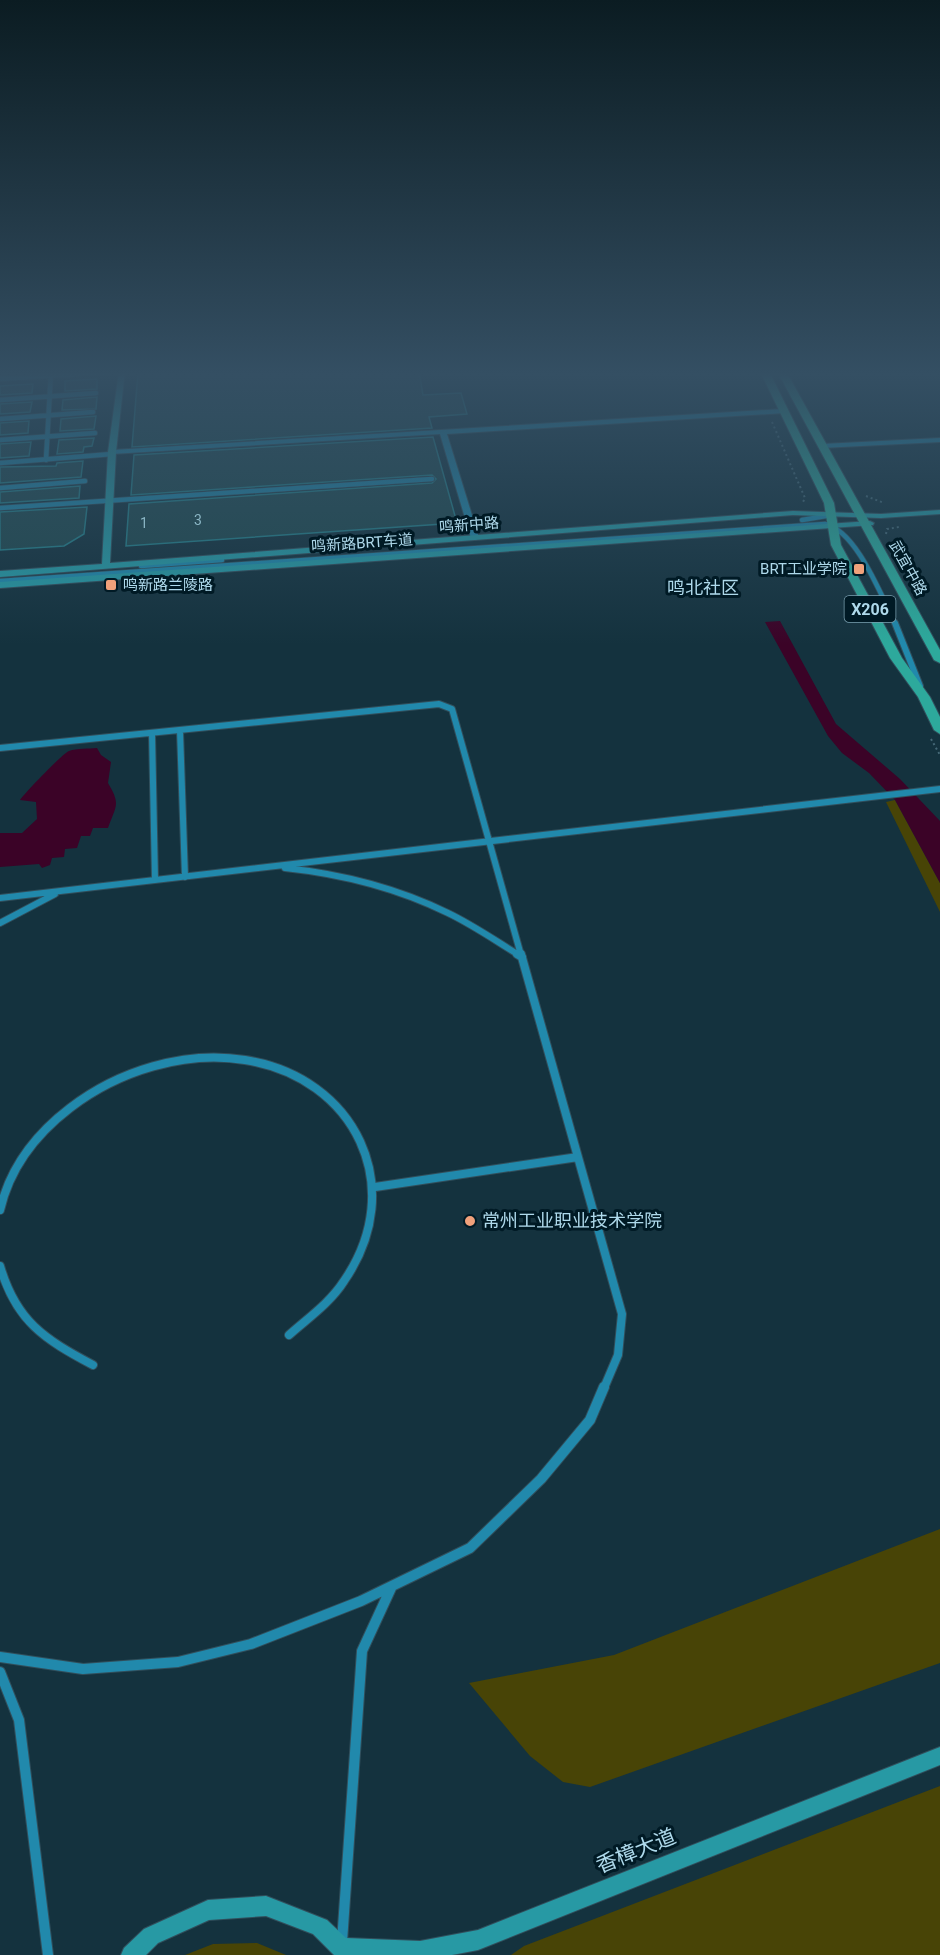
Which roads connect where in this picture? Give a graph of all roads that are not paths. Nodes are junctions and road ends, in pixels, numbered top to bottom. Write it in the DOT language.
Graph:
graph roads {
  1 [pos="112,462"];
  2 [pos="452,462"];
  3 [pos="808,462"];
  4 [pos="831,462"];
  5 [pos="432,479"];
  6 [pos="85,481"];
  7 [pos="0,488"];
  8 [pos="110,500"];
  9 [pos="0,508"];
  10 [pos="940,512"];
  11 [pos="940,518"];
  12 [pos="862,519"];
  13 [pos="833,521"];
  14 [pos="475,538"];
  15 [pos="106,567"];
  16 [pos="0,575"];
  17 [pos="0,583"];
  18 [pos="940,660"];
  19 [pos="180,731"];
  20 [pos="935,732"];
  21 [pos="152,734"];
  22 [pos="0,748"];
  23 [pos="940,789"];
  24 [pos="489,842"];
  25 [pos="270,867"];
  26 [pos="185,877"];
  27 [pos="155,880"];
  28 [pos="60,891"];
  29 [pos="0,898"];
  30 [pos="0,923"];
  31 [pos="522,957"];
  32 [pos="578,1157"];
  33 [pos="375,1187"];
  34 [pos="0,1210"];
  35 [pos="0,1266"];
  36 [pos="289,1335"];
  37 [pos="93,1365"];
  38 [pos="392,1586"];
  39 [pos="0,1657"];
  40 [pos="0,1672"];
  41 [pos="940,1756"];
  42 [pos="345,1951"];
  43 [pos="48,1955"];
  44 [pos="131,1955"];
  1 -- 8 [label="main road"];
  2 -- 14 [label="street"];
  3 -- 13 [label="main road, X206"];
  4 -- 12 [label="main road, 武宜中路 / X206"];
  5 -- 8 [label="lane"];
  6 -- 7 [label="lane"];
  8 -- 9 [label="lane"];
  8 -- 15 [label="main road"];
  10 -- 12 [label="main road, 鸣新中路"];
  11 -- 12 [label="main road, 鸣新中路"];
  12 -- 13 [label="main road, 鸣新中路"];
  12 -- 18 [label="main road, 武宜中路 / X206"];
  13 -- 14 [label="main road, 鸣新中路"];
  13 -- 16 [label="lane, 鸣新路BRT车道"];
  13 -- 17 [label="main road, 鸣新中路"];
  13 -- 20 [label="main road, X206"];
  14 -- 15 [label="main road, 鸣新中路"];
  15 -- 16 [label="main road, 鸣新中路"];
  19 -- 21 [label="lane"];
  19 -- 24 [label="lane"];
  19 -- 26 [label="lane"];
  21 -- 22 [label="lane"];
  21 -- 27 [label="lane"];
  23 -- 24 [label="lane"];
  24 -- 25 [label="lane"];
  24 -- 31 [label="lane"];
  25 -- 26 [label="lane"];
  25 -- 31 [label="lane"];
  26 -- 27 [label="lane"];
  27 -- 28 [label="lane"];
  28 -- 29 [label="lane"];
  28 -- 30 [label="lane"];
  31 -- 32 [label="lane"];
  32 -- 33 [label="lane"];
  32 -- 38 [label="lane"];
  33 -- 34 [label="lane"];
  33 -- 36 [label="lane"];
  35 -- 37 [label="lane"];
  38 -- 39 [label="lane"];
  38 -- 42 [label="lane"];
  40 -- 43 [label="lane"];
  41 -- 42 [label="main road, 香樟大道"];
  42 -- 44 [label="main road"];
}
